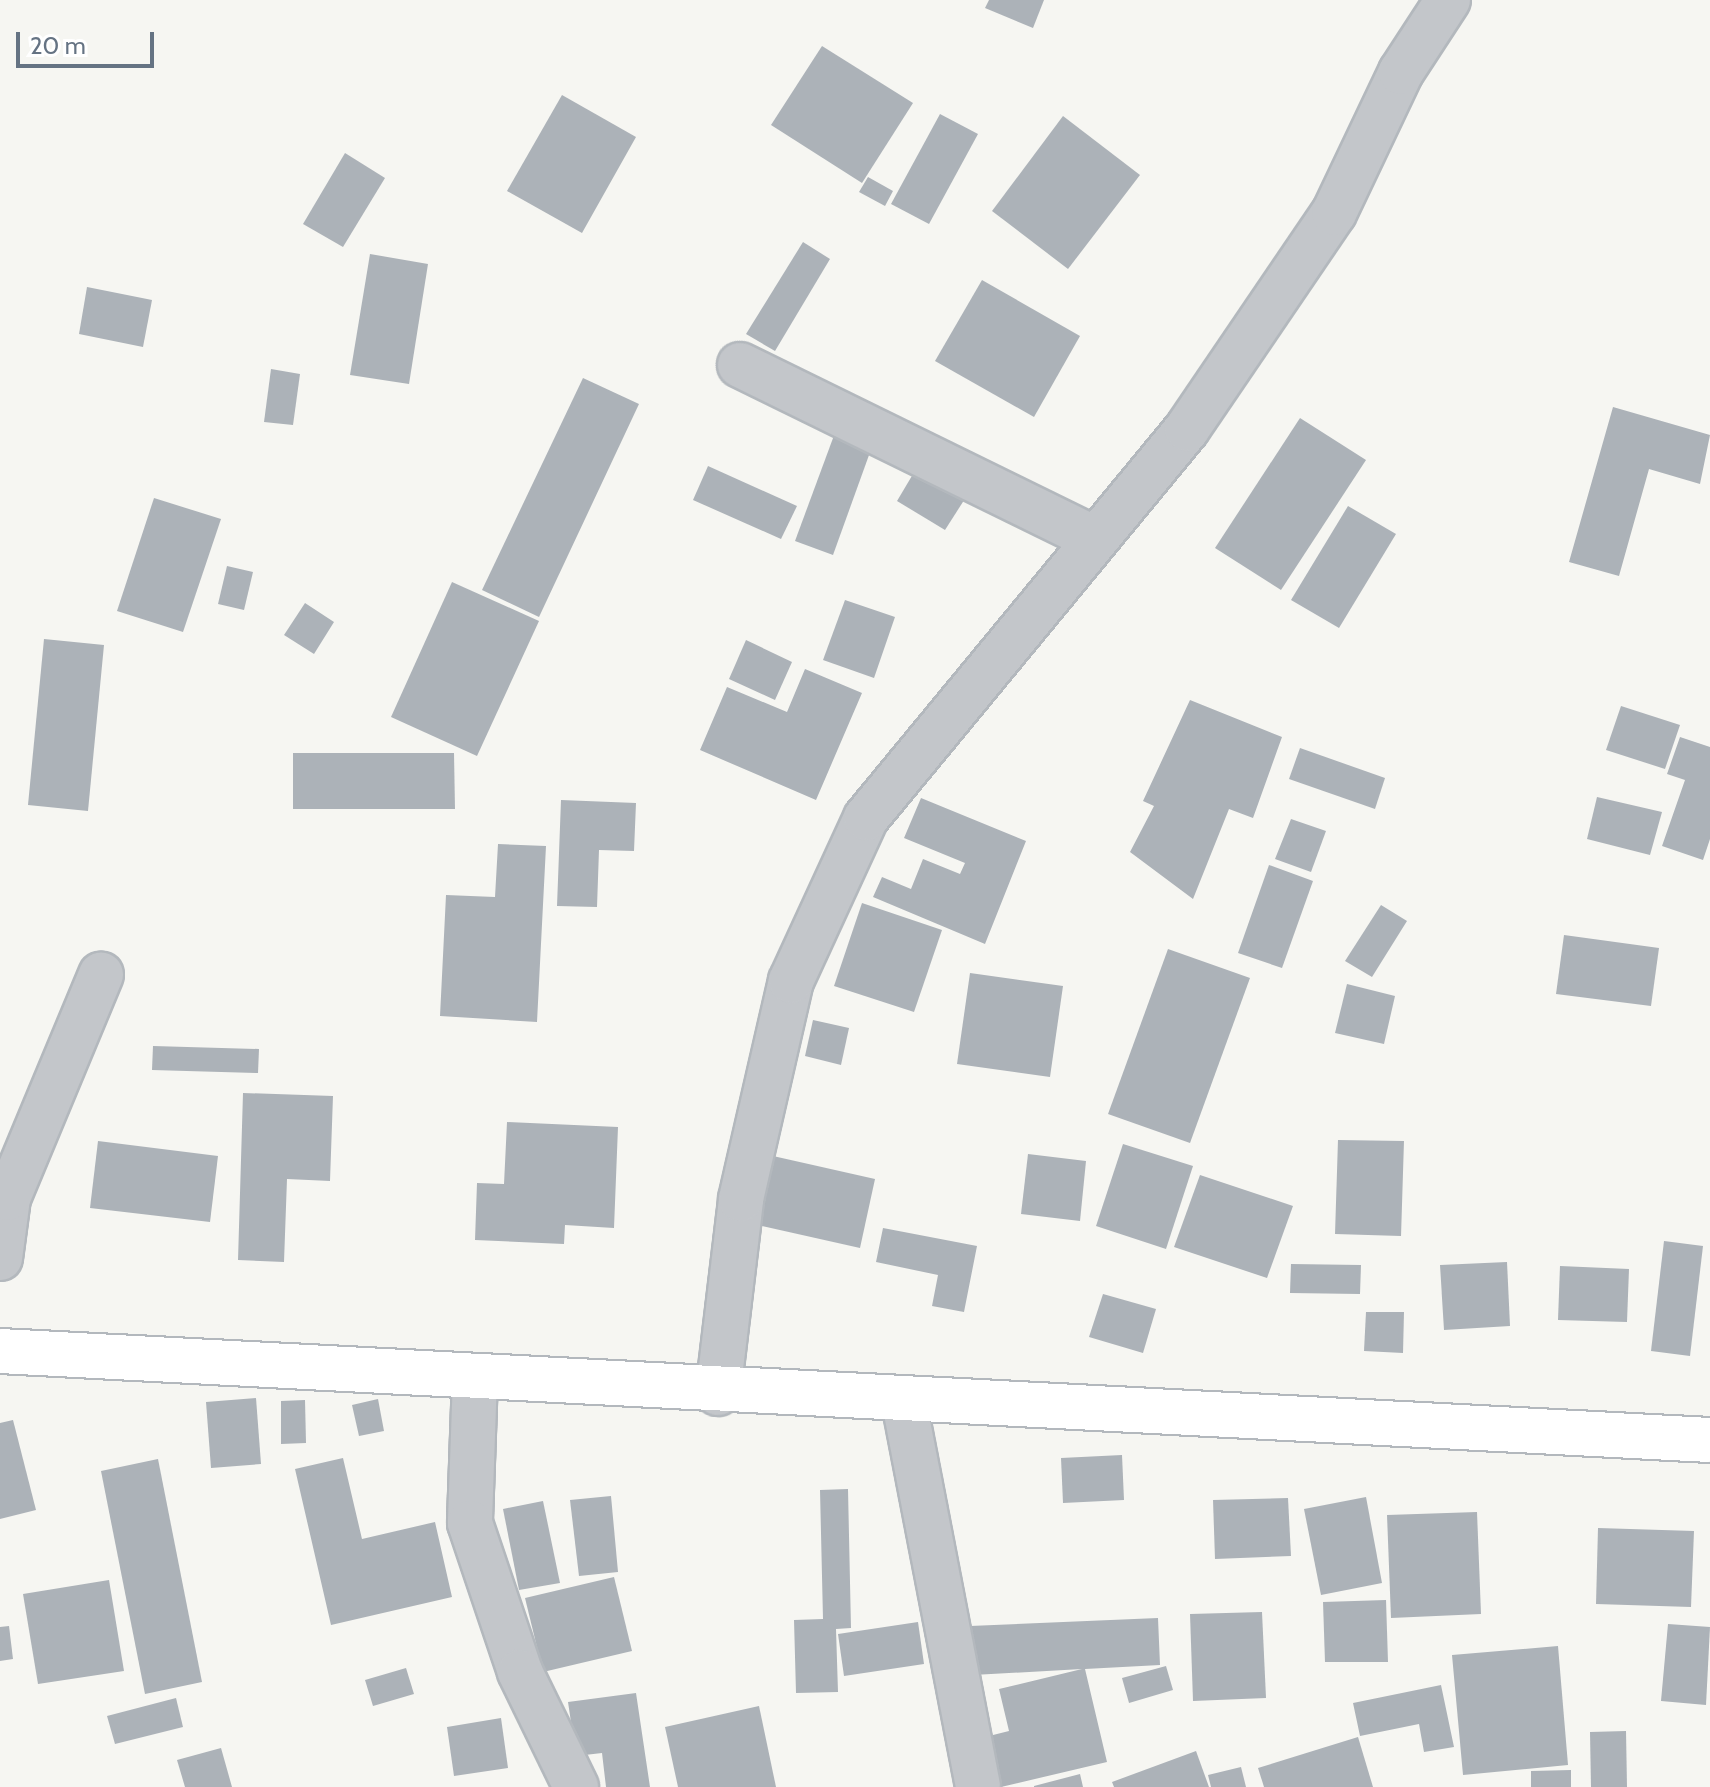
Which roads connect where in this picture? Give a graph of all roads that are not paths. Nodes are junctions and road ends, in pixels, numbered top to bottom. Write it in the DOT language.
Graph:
graph roads {
  1 [pos="1448,0"];
  2 [pos="740,365"];
  3 [pos="1095,539"];
  4 [pos="101,975"];
  5 [pos="4,1194"];
  6 [pos="0,1258"];
  7 [pos="0,1351"];
  8 [pos="475,1377"];
  9 [pos="718,1393"];
  10 [pos="904,1402"];
  11 [pos="1710,1440"];
  12 [pos="576,1787"];
  13 [pos="978,1787"];
  1 -- 3 [label="street"];
  2 -- 3 [label="street"];
  3 -- 9 [label="street"];
  4 -- 5 [label="street"];
  5 -- 6 [label="street"];
  7 -- 8 [label="main road"];
  8 -- 9 [label="main road"];
  8 -- 12 [label="street"];
  9 -- 10 [label="main road"];
  10 -- 11 [label="main road"];
  10 -- 13 [label="street"];
}
